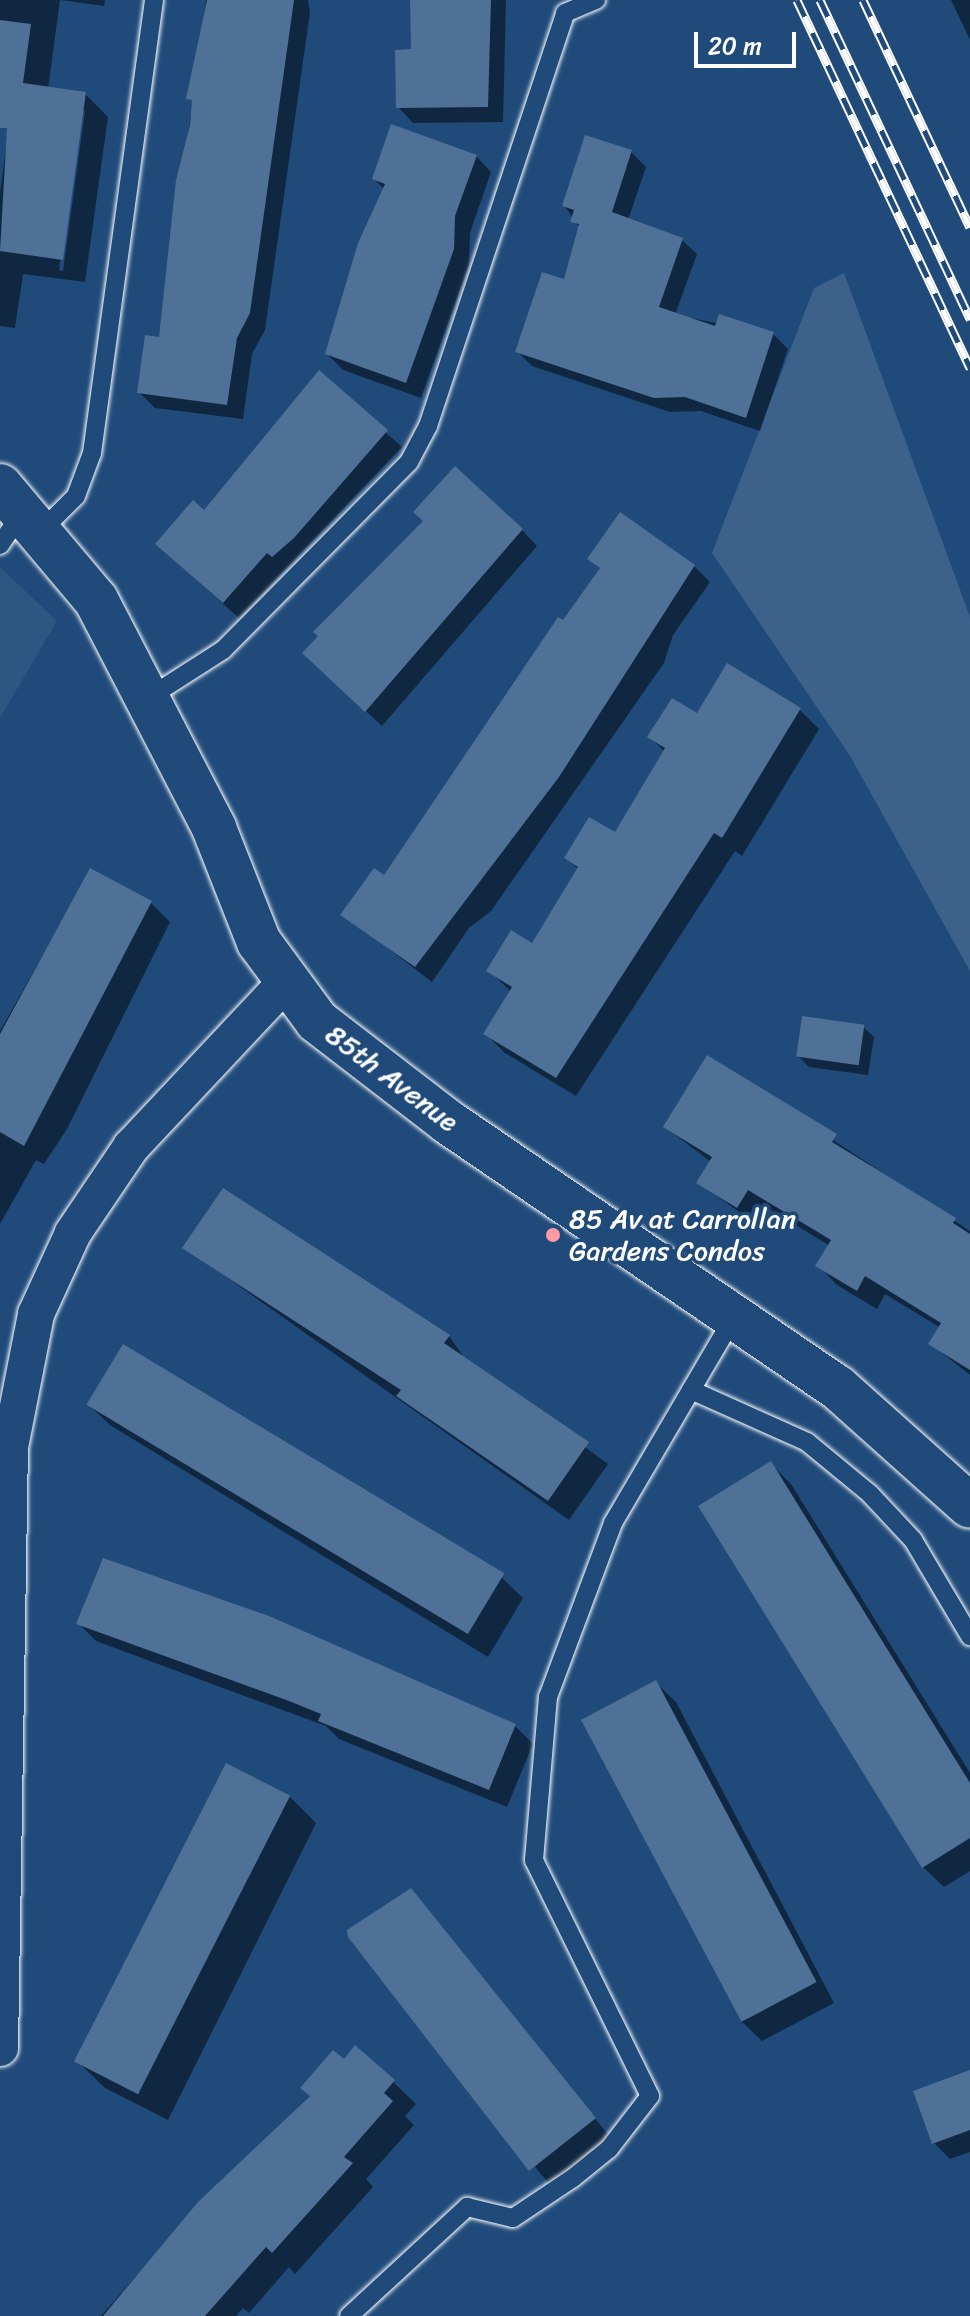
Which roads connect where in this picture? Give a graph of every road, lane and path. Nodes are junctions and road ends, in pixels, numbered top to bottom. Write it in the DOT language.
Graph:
graph roads {
  1 [pos="154,0"];
  2 [pos="596,0"];
  3 [pos="16,518"];
  4 [pos="148,698"];
  5 [pos="286,982"];
  6 [pos="734,1317"];
  7 [pos="691,1390"];
  8 [pos="970,1506"];
  9 [pos="970,1636"];
  10 [pos="0,2048"];
  11 [pos="349,2316"];
  1 -- 3 [label="lane"];
  2 -- 4 [label="lane"];
  3 -- 4 [label="street, 85th Avenue"];
  4 -- 5 [label="street, 85th Avenue"];
  5 -- 6 [label="street, 85th Avenue"];
  5 -- 10 [label="street"];
  6 -- 7 [label="lane"];
  6 -- 8 [label="street, 85th Avenue"];
  7 -- 9 [label="lane"];
  7 -- 11 [label="lane"];
}
